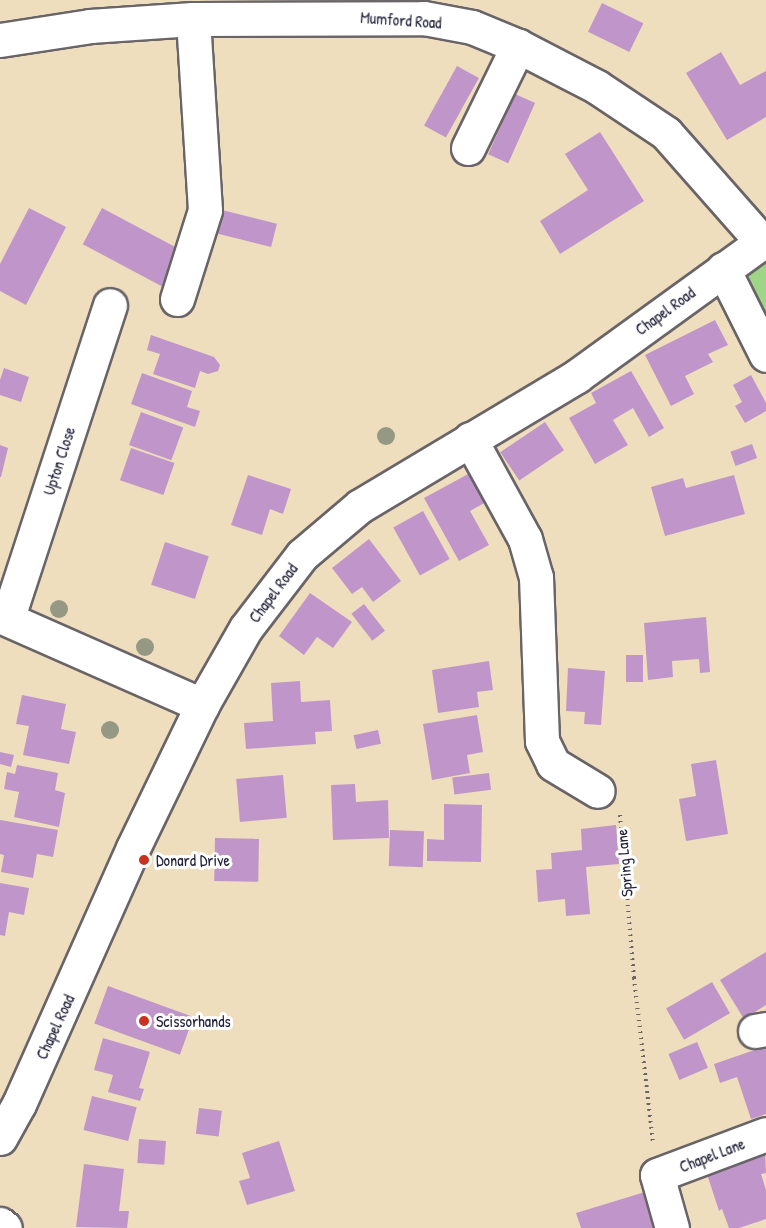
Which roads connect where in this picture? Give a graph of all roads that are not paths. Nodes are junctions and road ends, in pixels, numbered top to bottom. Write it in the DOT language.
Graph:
graph roads {
  1 [pos="90,13"];
  2 [pos="193,19"];
  3 [pos="0,40"];
  4 [pos="518,46"];
  5 [pos="468,148"];
  6 [pos="764,240"];
  7 [pos="723,269"];
  8 [pos="177,299"];
  9 [pos="110,305"];
  10 [pos="766,355"];
  11 [pos="470,439"];
  12 [pos="4,616"];
  13 [pos="202,705"];
  14 [pos="598,791"];
  15 [pos="766,1134"];
  16 [pos="0,1138"];
  17 [pos="0,1224"];
  18 [pos="5,1228"];
  19 [pos="672,1228"];
  1 -- 2 [label="street, Mumford Road"];
  1 -- 3 [label="street, Mumford Road"];
  2 -- 4 [label="street, Mumford Road"];
  2 -- 8 [label="street"];
  4 -- 5 [label="street"];
  4 -- 6 [label="street, Mumford Road"];
  6 -- 7 [label="street, Chapel Road"];
  7 -- 10 [label="street"];
  7 -- 11 [label="street, Chapel Road"];
  9 -- 12 [label="street, Upton Close"];
  11 -- 13 [label="street, Chapel Road"];
  11 -- 14 [label="street"];
  12 -- 13 [label="street"];
  13 -- 16 [label="street, Chapel Road"];
  15 -- 19 [label="street, Chapel Lane"];
  17 -- 18 [label="street"];
}
